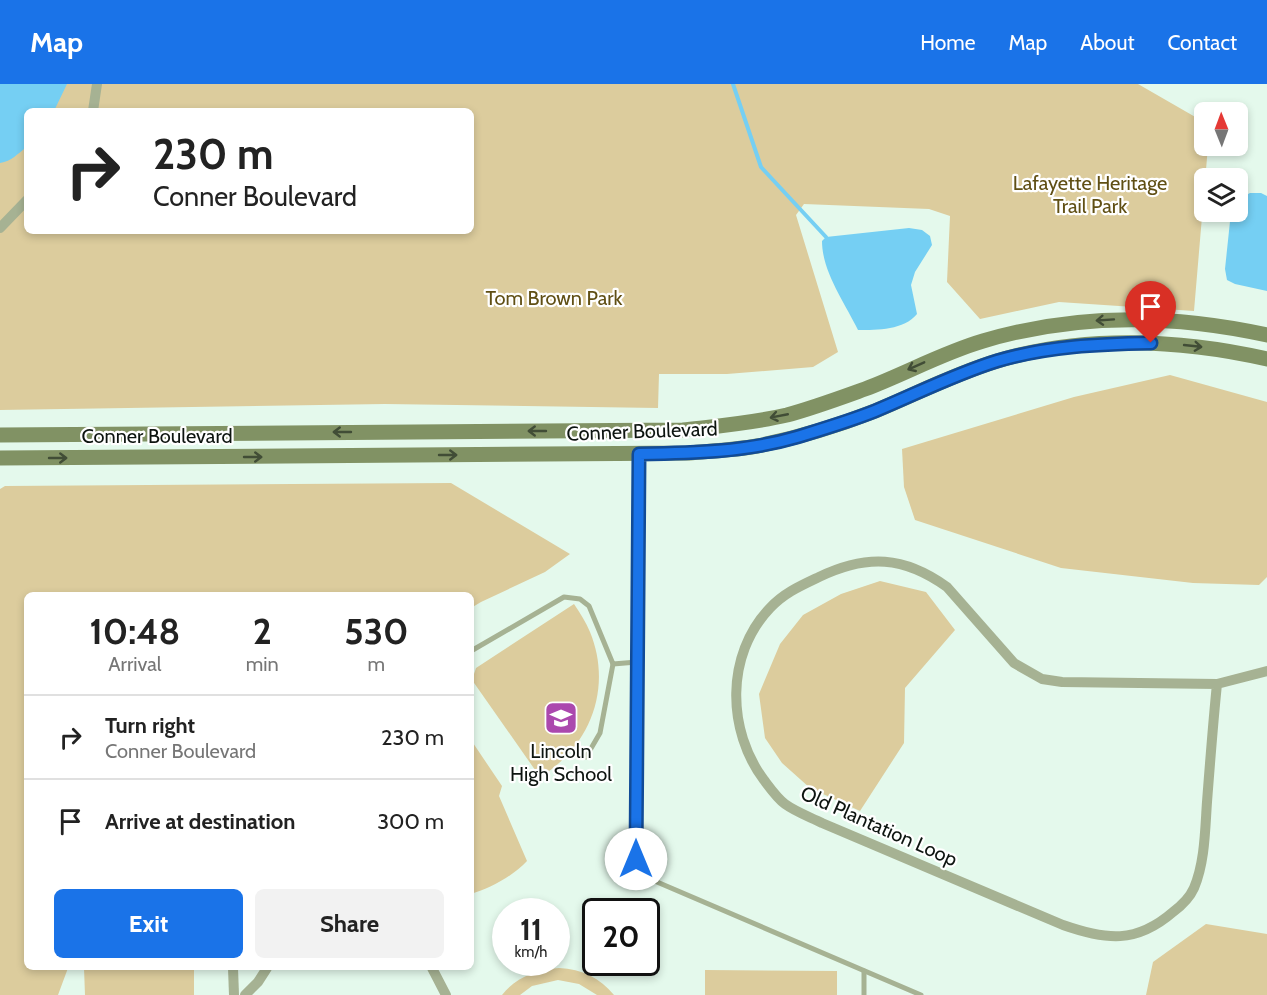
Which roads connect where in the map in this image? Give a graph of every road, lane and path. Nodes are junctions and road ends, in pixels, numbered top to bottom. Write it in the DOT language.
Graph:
graph roads {
  1 [pos="97,84"];
  2 [pos="93,108"];
  3 [pos="24,203"];
  4 [pos="0,228"];
  5 [pos="1267,335"];
  6 [pos="1267,359"];
  7 [pos="638,430"];
  8 [pos="0,435"];
  9 [pos="639,454"];
  10 [pos="0,458"];
  11 [pos="474,649"];
  12 [pos="637,662"];
  13 [pos="612,664"];
  14 [pos="1267,671"];
  15 [pos="1216,684"];
  16 [pos="586,757"];
  17 [pos="233,970"];
  18 [pos="266,970"];
  19 [pos="433,970"];
  20 [pos="864,970"];
  21 [pos="917,994"];
  22 [pos="234,995"];
  23 [pos="245,995"];
  24 [pos="446,995"];
  25 [pos="864,995"];
  1 -- 2 [label="street"];
  3 -- 4 [label="street"];
  5 -- 7 [label="main road, Conner Boulevard, one-way"];
  9 -- 6 [label="main road, Conner Boulevard, one-way"];
  7 -- 8 [label="main road, Conner Boulevard, one-way"];
  7 -- 9 [label="main road"];
  10 -- 9 [label="main road, Conner Boulevard, one-way"];
  9 -- 12 [label="lane"];
  11 -- 13 [label="lane"];
  12 -- 13 [label="lane"];
  12 -- 20 [label="lane"];
  13 -- 16 [label="lane"];
  14 -- 15 [label="street, Old Plantation Loop"];
  15 -- 15 [label="street, Old Plantation Loop"];
  17 -- 22 [label="street"];
  18 -- 23 [label="street"];
  19 -- 24 [label="street"];
  20 -- 21 [label="lane"];
  20 -- 25 [label="lane"];
}
